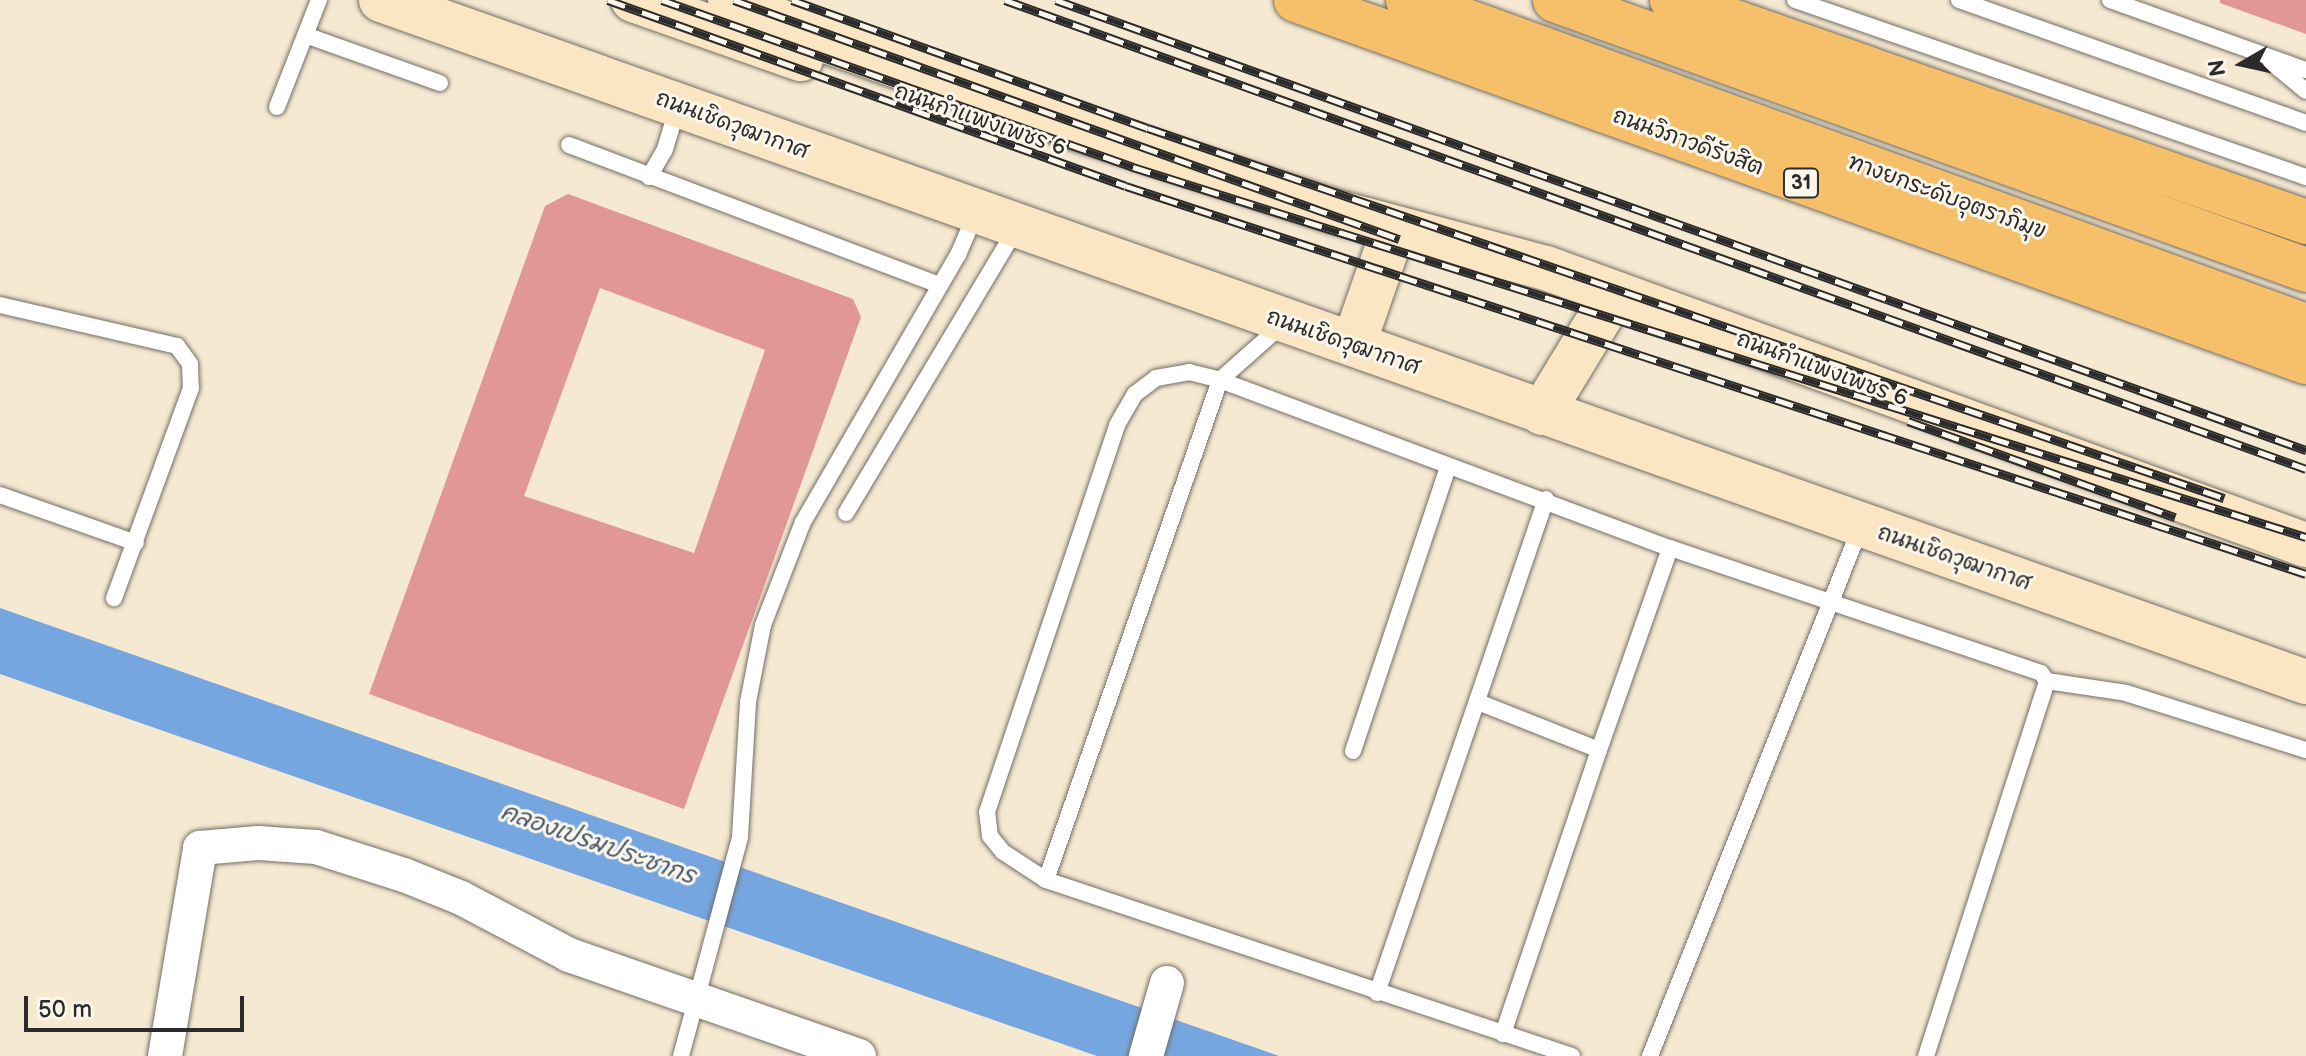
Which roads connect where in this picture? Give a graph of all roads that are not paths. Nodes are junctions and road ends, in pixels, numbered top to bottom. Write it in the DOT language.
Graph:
graph roads {
  1 [pos="319,0"];
  2 [pos="381,0"];
  3 [pos="633,0"];
  4 [pos="730,0"];
  5 [pos="1296,0"];
  6 [pos="1408,0"];
  7 [pos="1555,0"];
  8 [pos="1672,0"];
  9 [pos="1795,0"];
  10 [pos="1959,0"];
  11 [pos="1975,0"];
  12 [pos="2110,0"];
  13 [pos="2138,0"];
  14 [pos="308,36"];
  15 [pos="2260,53"];
  16 [pos="2306,59"];
  17 [pos="2306,70"];
  18 [pos="440,83"];
  19 [pos="2306,91"];
  20 [pos="678,106"];
  21 [pos="277,107"];
  22 [pos="2306,120"];
  23 [pos="569,145"];
  24 [pos="649,177"];
  25 [pos="2306,177"];
  26 [pos="1333,211"];
  27 [pos="976,213"];
  28 [pos="2306,222"];
  29 [pos="1018,226"];
  30 [pos="1394,228"];
  31 [pos="2306,270"];
  32 [pos="937,284"];
  33 [pos="1615,293"];
  34 [pos="0,305"];
  35 [pos="1284,322"];
  36 [pos="2306,326"];
  37 [pos="1354,343"];
  38 [pos="2306,362"];
  39 [pos="1220,380"];
  40 [pos="1542,413"];
  41 [pos="1448,467"];
  42 [pos="0,495"];
  43 [pos="1546,499"];
  44 [pos="846,513"];
  45 [pos="1862,526"];
  46 [pos="136,543"];
  47 [pos="2306,545"];
  48 [pos="1670,548"];
  49 [pos="114,598"];
  50 [pos="1829,604"];
  51 [pos="2047,681"];
  52 [pos="2306,682"];
  53 [pos="1478,702"];
  54 [pos="1599,750"];
  55 [pos="2306,750"];
  56 [pos="1353,751"];
  57 [pos="1046,880"];
  58 [pos="1377,993"];
  59 [pos="1163,995"];
  60 [pos="693,996"];
  61 [pos="1503,1034"];
  62 [pos="165,1056"];
  63 [pos="681,1056"];
  64 [pos="859,1056"];
  65 [pos="1146,1056"];
  66 [pos="1572,1056"];
  67 [pos="1650,1056"];
  68 [pos="1926,1056"];
  1 -- 14 [label="lane"];
  2 -- 20 [label="main road, ถนนเชิดวุฒากาศ"];
  3 -- 26 [label="main road, ถนนกำแพงเพชร 6"];
  4 -- 26 [label="main road, ถนนกำแพงเพชร 6"];
  5 -- 38 [label="highway, ถนนวิภาวดีรังสิต / 31"];
  6 -- 36 [label="highway, ทางยกระดับอุตราภิมุข / 31"];
  7 -- 31 [label="highway"];
  8 -- 28 [label="highway"];
  9 -- 25 [label="lane"];
  10 -- 22 [label="lane"];
  11 -- 22 [label="lane"];
  12 -- 15 [label="lane"];
  13 -- 16 [label="lane"];
  14 -- 18 [label="lane"];
  14 -- 21 [label="lane"];
  15 -- 17 [label="lane"];
  15 -- 19 [label="lane"];
  20 -- 24 [label="lane"];
  20 -- 27 [label="main road, ถนนเชิดวุฒากาศ"];
  23 -- 24 [label="lane"];
  24 -- 32 [label="lane"];
  26 -- 30 [label="main road, ถนนกำแพงเพชร 6"];
  27 -- 29 [label="main road, ถนนเชิดวุฒากาศ"];
  27 -- 32 [label="lane"];
  29 -- 35 [label="main road, ถนนเชิดวุฒากาศ"];
  29 -- 44 [label="lane"];
  30 -- 33 [label="main road, ถนนกำแพงเพชร 6"];
  30 -- 37 [label="main road"];
  32 -- 60 [label="lane"];
  33 -- 40 [label="main road"];
  33 -- 47 [label="main road, ถนนกำแพงเพชร 6"];
  34 -- 46 [label="lane"];
  35 -- 37 [label="main road, ถนนเชิดวุฒากาศ"];
  35 -- 39 [label="lane"];
  37 -- 40 [label="main road, ถนนเชิดวุฒากาศ"];
  39 -- 41 [label="lane"];
  39 -- 57 [label="lane"];
  39 -- 57 [label="lane"];
  40 -- 45 [label="main road, ถนนเชิดวุฒากาศ"];
  41 -- 43 [label="lane"];
  41 -- 56 [label="lane"];
  42 -- 46 [label="lane"];
  43 -- 48 [label="lane"];
  43 -- 53 [label="lane"];
  45 -- 50 [label="lane"];
  45 -- 52 [label="main road, ถนนเชิดวุฒากาศ"];
  46 -- 49 [label="lane"];
  48 -- 50 [label="lane"];
  48 -- 54 [label="lane"];
  50 -- 51 [label="lane"];
  50 -- 67 [label="lane"];
  51 -- 55 [label="lane"];
  51 -- 68 [label="lane"];
  53 -- 54 [label="lane"];
  53 -- 58 [label="lane"];
  54 -- 61 [label="lane"];
  57 -- 58 [label="lane"];
  58 -- 61 [label="lane"];
  59 -- 65 [label="street"];
  60 -- 62 [label="street"];
  60 -- 63 [label="lane"];
  60 -- 64 [label="street"];
  61 -- 66 [label="lane"];
}
